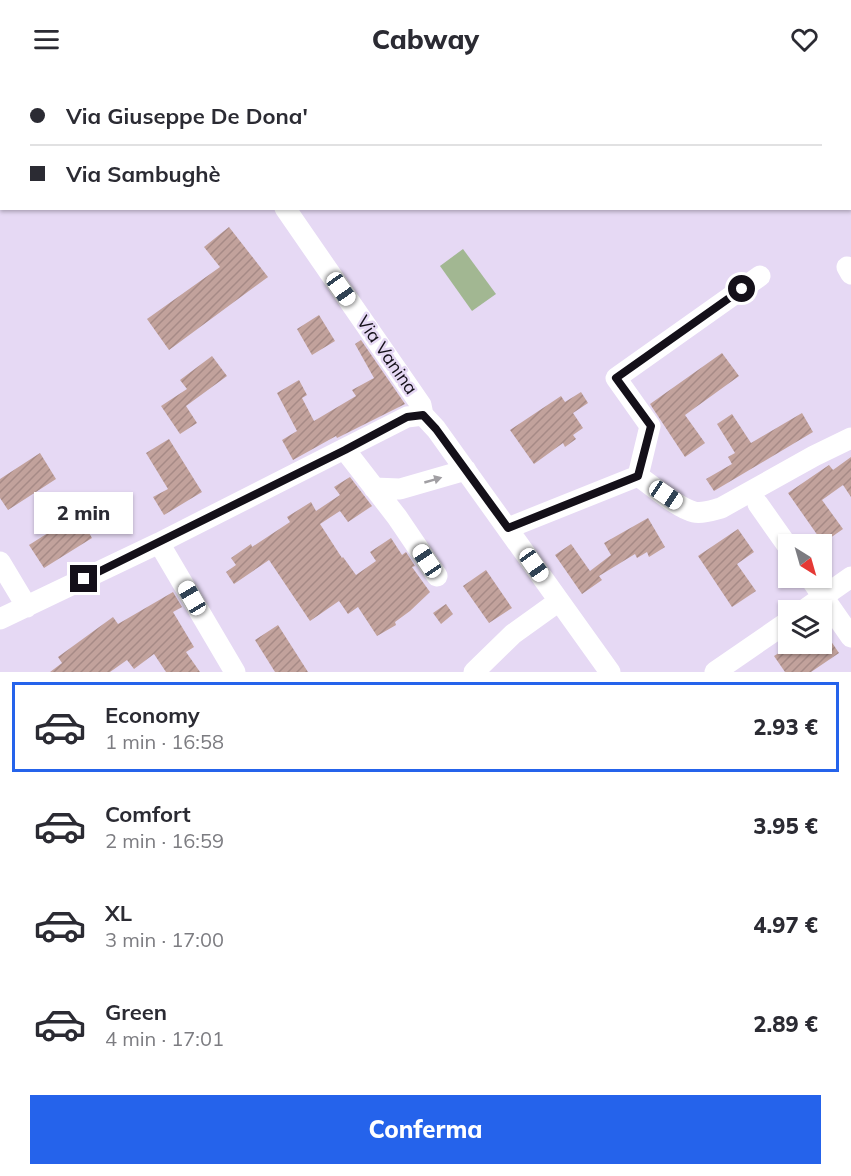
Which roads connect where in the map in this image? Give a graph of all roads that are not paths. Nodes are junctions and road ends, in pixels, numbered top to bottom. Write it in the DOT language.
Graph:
graph roads {
  1 [pos="286,210"];
  2 [pos="760,276"];
  3 [pos="423,415"];
  4 [pos="851,438"];
  5 [pos="345,450"];
  6 [pos="466,470"];
  7 [pos="638,476"];
  8 [pos="374,488"];
  9 [pos="758,504"];
  10 [pos="508,528"];
  11 [pos="779,534"];
  12 [pos="159,543"];
  13 [pos="0,562"];
  14 [pos="437,576"];
  15 [pos="851,578"];
  16 [pos="817,588"];
  17 [pos="823,597"];
  18 [pos="819,600"];
  19 [pos="559,601"];
  20 [pos="27,607"];
  21 [pos="0,619"];
  22 [pos="778,629"];
  23 [pos="851,637"];
  24 [pos="235,672"];
  25 [pos="474,672"];
  26 [pos="610,672"];
  27 [pos="715,672"];
  1 -- 3 [label="street, Via Vanina"];
  2 -- 7 [label="street"];
  3 -- 5 [label="street"];
  3 -- 6 [label="street, Via Vanina"];
  4 -- 7 [label="street"];
  5 -- 8 [label="street"];
  5 -- 12 [label="street"];
  8 -- 6 [label="street, one-way"];
  6 -- 10 [label="street, Via Vanina"];
  7 -- 10 [label="street"];
  8 -- 14 [label="street"];
  9 -- 11 [label="street"];
  10 -- 19 [label="street, Via Vanina"];
  12 -- 20 [label="street"];
  12 -- 24 [label="street"];
  13 -- 20 [label="street"];
  15 -- 17 [label="street"];
  16 -- 17 [label="street"];
  17 -- 18 [label="street"];
  17 -- 23 [label="street"];
  19 -- 25 [label="street"];
  19 -- 26 [label="street, Via Vanina"];
  20 -- 21 [label="street"];
  22 -- 27 [label="street"];
}
